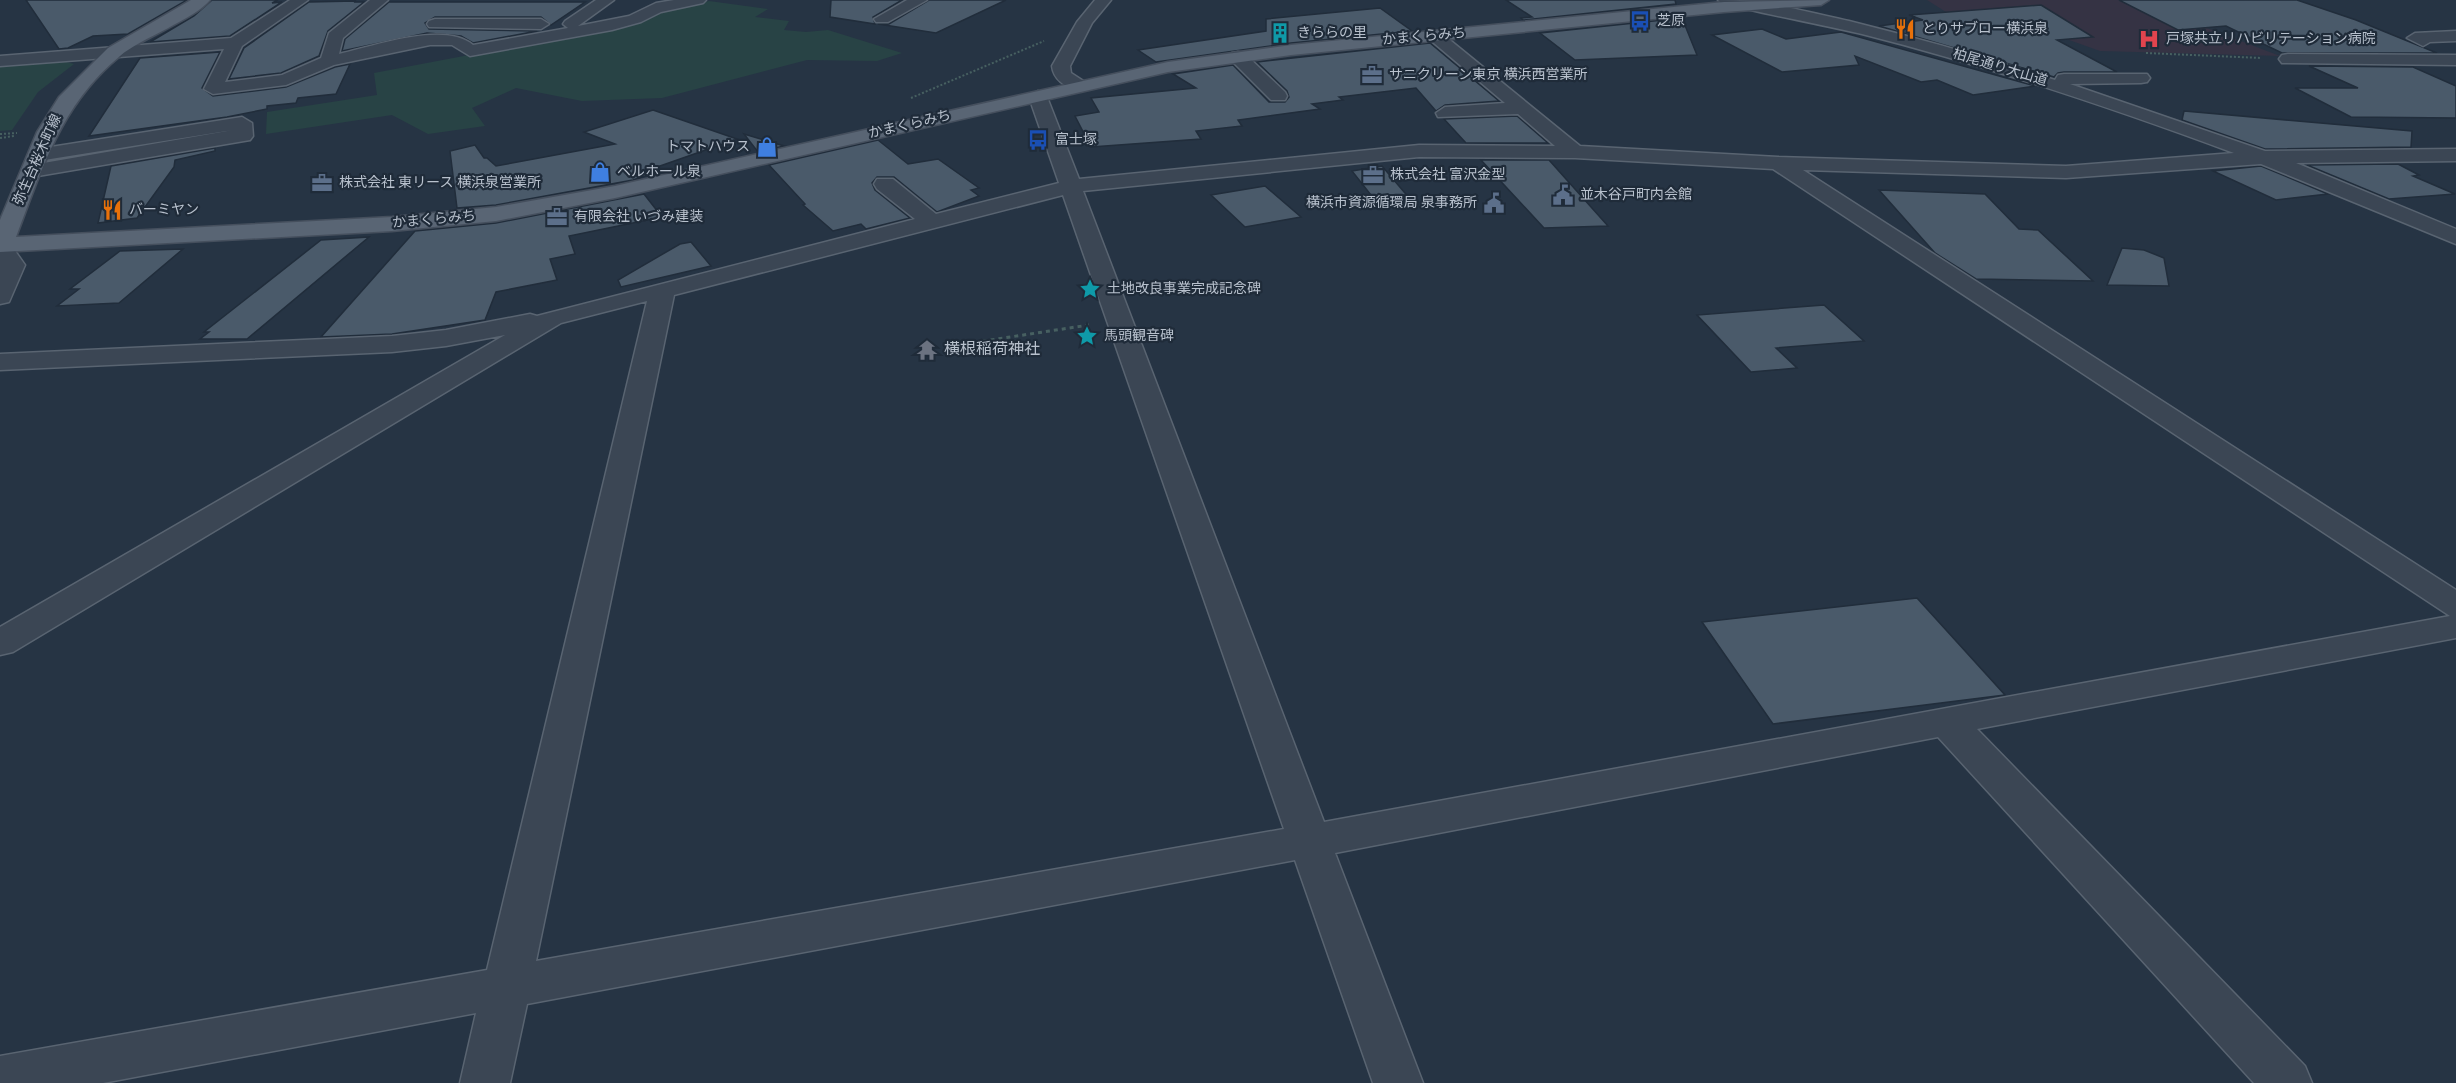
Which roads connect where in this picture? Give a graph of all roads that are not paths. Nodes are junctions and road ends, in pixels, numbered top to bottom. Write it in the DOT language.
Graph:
graph roads {
  1 [pos="202,0"];
  2 [pos="300,0"];
  3 [pos="380,0"];
  4 [pos="606,0"];
  5 [pos="698,0"];
  6 [pos="920,0"];
  7 [pos="1103,0"];
  8 [pos="1726,0"];
  9 [pos="1821,0"];
  10 [pos="1752,5"];
  11 [pos="452,8"];
  12 [pos="882,19"];
  13 [pos="435,24"];
  14 [pos="571,24"];
  15 [pos="614,25"];
  16 [pos="1434,36"];
  17 [pos="2456,36"];
  18 [pos="430,40"];
  19 [pos="235,43"];
  20 [pos="114,52"];
  21 [pos="2456,53"];
  22 [pos="1238,57"];
  23 [pos="2288,59"];
  24 [pos="2456,60"];
  25 [pos="0,61"];
  26 [pos="329,61"];
  27 [pos="2141,78"];
  28 [pos="2038,80"];
  29 [pos="1082,86"];
  30 [pos="1279,93"];
  31 [pos="1038,97"];
  32 [pos="1523,108"];
  33 [pos="1445,113"];
  34 [pos="1575,152"];
  35 [pos="2454,156"];
  36 [pos="2269,157"];
  37 [pos="35,163"];
  38 [pos="1778,163"];
  39 [pos="886,184"];
  40 [pos="1072,186"];
  41 [pos="932,222"];
  42 [pos="2456,237"];
  43 [pos="0,246"];
  44 [pos="662,291"];
  45 [pos="0,297"];
  46 [pos="552,318"];
  47 [pos="0,362"];
  48 [pos="2456,606"];
  49 [pos="2456,626"];
  50 [pos="0,643"];
  51 [pos="1946,721"];
  52 [pos="1309,842"];
  53 [pos="507,985"];
  54 [pos="0,1079"];
  55 [pos="486,1083"];
  56 [pos="1398,1083"];
  57 [pos="2287,1083"];
  1 -- 20 [label="main road, 弥生台桜木町線"];
  2 -- 19 [label="street"];
  3 -- 26 [label="street"];
  4 -- 14 [label="street"];
  5 -- 15 [label="street"];
  6 -- 12 [label="street"];
  7 -- 29 [label="street"];
  8 -- 10 [label="street, 柏尾通り大山道"];
  9 -- 10 [label="main road, かまくらみち"];
  10 -- 16 [label="main road, かまくらみち"];
  10 -- 28 [label="street, 柏尾通り大山道"];
  11 -- 13 [label="street"];
  13 -- 14 [label="street"];
  13 -- 18 [label="street"];
  14 -- 15 [label="street"];
  15 -- 18 [label="street"];
  16 -- 22 [label="main road, かまくらみち"];
  16 -- 32 [label="street"];
  17 -- 21 [label="street"];
  18 -- 26 [label="street"];
  19 -- 20 [label="street"];
  19 -- 26 [label="street"];
  20 -- 25 [label="street"];
  20 -- 37 [label="main road, 弥生台桜木町線"];
  22 -- 29 [label="main road, かまくらみち"];
  22 -- 30 [label="street"];
  23 -- 24 [label="street"];
  27 -- 28 [label="street"];
  28 -- 36 [label="street, 柏尾通り大山道"];
  29 -- 31 [label="main road, かまくらみち"];
  31 -- 40 [label="street"];
  31 -- 43 [label="main road, かまくらみち"];
  32 -- 33 [label="street"];
  32 -- 34 [label="street"];
  34 -- 38 [label="street"];
  34 -- 40 [label="street"];
  35 -- 36 [label="street"];
  36 -- 38 [label="street"];
  36 -- 42 [label="street"];
  37 -- 37 [label="street"];
  37 -- 43 [label="main road, 弥生台桜木町線"];
  38 -- 48 [label="street"];
  39 -- 41 [label="street"];
  40 -- 41 [label="street"];
  40 -- 52 [label="street"];
  41 -- 44 [label="street"];
  43 -- 45 [label="street"];
  44 -- 46 [label="street"];
  44 -- 53 [label="street"];
  46 -- 47 [label="street"];
  46 -- 50 [label="street"];
  49 -- 51 [label="street"];
  51 -- 52 [label="street"];
  51 -- 57 [label="street"];
  52 -- 53 [label="street"];
  52 -- 56 [label="street"];
  53 -- 54 [label="street"];
  53 -- 55 [label="street"];
}
